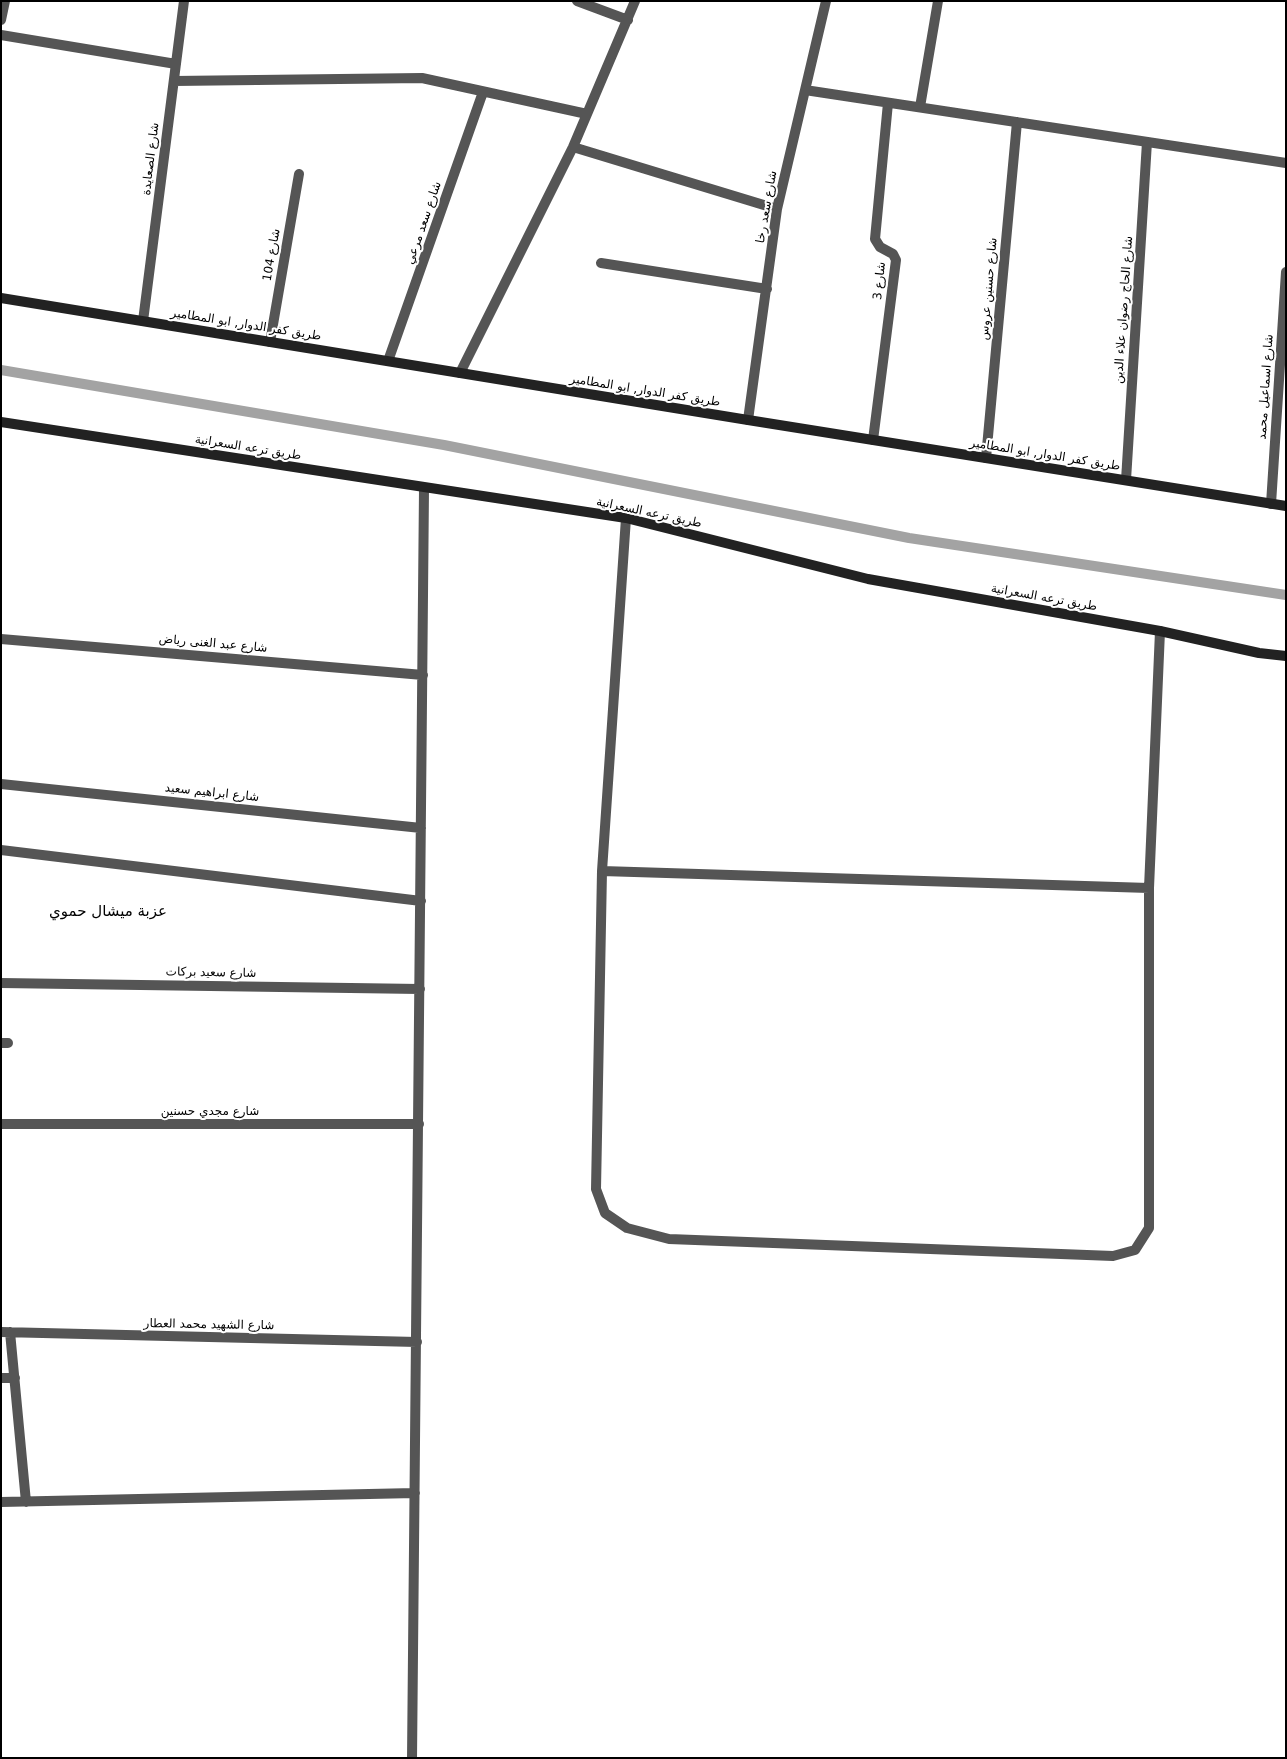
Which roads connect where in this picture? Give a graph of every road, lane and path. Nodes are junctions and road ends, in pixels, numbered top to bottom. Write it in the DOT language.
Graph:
graph roads {
  1 [pos="5,1"];
  2 [pos="184,1"];
  3 [pos="577,1"];
  4 [pos="635,1"];
  5 [pos="826,1"];
  6 [pos="938,1"];
  7 [pos="1,20"];
  8 [pos="628,20"];
  9 [pos="1,35"];
  10 [pos="176,64"];
  11 [pos="174,80"];
  12 [pos="805,90"];
  13 [pos="483,92"];
  14 [pos="888,103"];
  15 [pos="920,107"];
  16 [pos="587,114"];
  17 [pos="1017,122"];
  18 [pos="1147,142"];
  19 [pos="573,147"];
  20 [pos="1286,163"];
  21 [pos="299,174"];
  22 [pos="777,209"];
  23 [pos="601,263"];
  24 [pos="1286,272"];
  25 [pos="767,289"];
  26 [pos="1,298"];
  27 [pos="143,321"];
  28 [pos="270,342"];
  29 [pos="388,361"];
  30 [pos="460,373"];
  31 [pos="748,420"];
  32 [pos="1,422"];
  33 [pos="873,440"];
  34 [pos="986,458"];
  35 [pos="1126,480"];
  36 [pos="424,488"];
  37 [pos="1271,504"];
  38 [pos="1286,506"];
  39 [pos="626,518"];
  40 [pos="1160,631"];
  41 [pos="1,639"];
  42 [pos="1286,656"];
  43 [pos="423,675"];
  44 [pos="1,784"];
  45 [pos="421,828"];
  46 [pos="1,850"];
  47 [pos="602,871"];
  48 [pos="1149,888"];
  49 [pos="421,901"];
  50 [pos="1,983"];
  51 [pos="420,989"];
  52 [pos="1,1124"];
  53 [pos="419,1124"];
  54 [pos="6,1332"];
  55 [pos="417,1342"];
  56 [pos="1,1378"];
  57 [pos="15,1378"];
  58 [pos="415,1493"];
  59 [pos="1,1502"];
  60 [pos="26,1502"];
  61 [pos="412,1758"];
  1 -- 7 [label="street"];
  2 -- 10 [label="street, شارع الصعايدة"];
  3 -- 8 [label="street"];
  4 -- 8 [label="street"];
  5 -- 12 [label="street, شارع سعد رخا"];
  6 -- 15 [label="street"];
  8 -- 16 [label="street"];
  9 -- 10 [label="street"];
  10 -- 11 [label="street, شارع الصعايدة"];
  11 -- 13 [label="street"];
  11 -- 27 [label="street, شارع الصعايدة"];
  12 -- 14 [label="street"];
  12 -- 22 [label="street, شارع سعد رخا"];
  13 -- 16 [label="street"];
  13 -- 29 [label="street, شارع سعد مرعي"];
  14 -- 15 [label="street"];
  14 -- 33 [label="street, شارع 3"];
  15 -- 17 [label="street"];
  16 -- 19 [label="street"];
  17 -- 18 [label="street"];
  17 -- 34 [label="street, شارع حسنين عروس"];
  18 -- 20 [label="street"];
  18 -- 35 [label="street, شارع الحاج رضوان علاء الدين"];
  19 -- 22 [label="street"];
  19 -- 30 [label="street"];
  21 -- 28 [label="street, شارع 104"];
  22 -- 25 [label="street, شارع سعد رخا"];
  23 -- 25 [label="street"];
  24 -- 37 [label="street, شارع اسماعيل محمد"];
  25 -- 31 [label="street, شارع سعد رخا"];
  26 -- 27 [label="main road, طريق كفر الدوار, ابو المطامير"];
  27 -- 28 [label="main road, طريق كفر الدوار, ابو المطامير"];
  28 -- 29 [label="main road, طريق كفر الدوار, ابو المطامير"];
  29 -- 30 [label="main road, طريق كفر الدوار, ابو المطامير"];
  30 -- 31 [label="main road, طريق كفر الدوار, ابو المطامير"];
  31 -- 33 [label="main road, طريق كفر الدوار, ابو المطامير"];
  32 -- 36 [label="main road, طريق ترعه السعرانية"];
  33 -- 34 [label="main road, طريق كفر الدوار, ابو المطامير"];
  34 -- 35 [label="main road, طريق كفر الدوار, ابو المطامير"];
  35 -- 37 [label="main road, طريق كفر الدوار, ابو المطامير"];
  36 -- 39 [label="main road, طريق ترعه السعرانية"];
  36 -- 43 [label="street"];
  37 -- 38 [label="main road, طريق كفر الدوار, ابو المطامير"];
  39 -- 40 [label="main road, طريق ترعه السعرانية"];
  39 -- 47 [label="street"];
  40 -- 42 [label="main road, طريق ترعه السعرانية"];
  40 -- 48 [label="street"];
  41 -- 43 [label="street, شارع عبد الغنى رياض"];
  43 -- 45 [label="street"];
  44 -- 45 [label="street, شارع ابراهيم سعيد"];
  45 -- 49 [label="street"];
  46 -- 49 [label="street"];
  47 -- 48 [label="street"];
  47 -- 48 [label="street"];
  49 -- 51 [label="street"];
  50 -- 51 [label="street, شارع سعيد بركات"];
  51 -- 53 [label="street"];
  52 -- 53 [label="street, شارع مجدي حسنين"];
  53 -- 55 [label="street"];
  54 -- 55 [label="street, شارع الشهيد محمد العطار"];
  54 -- 57 [label="street"];
  55 -- 58 [label="street"];
  56 -- 57 [label="street"];
  57 -- 60 [label="street"];
  58 -- 60 [label="street"];
  58 -- 61 [label="street"];
  59 -- 60 [label="street"];
}
